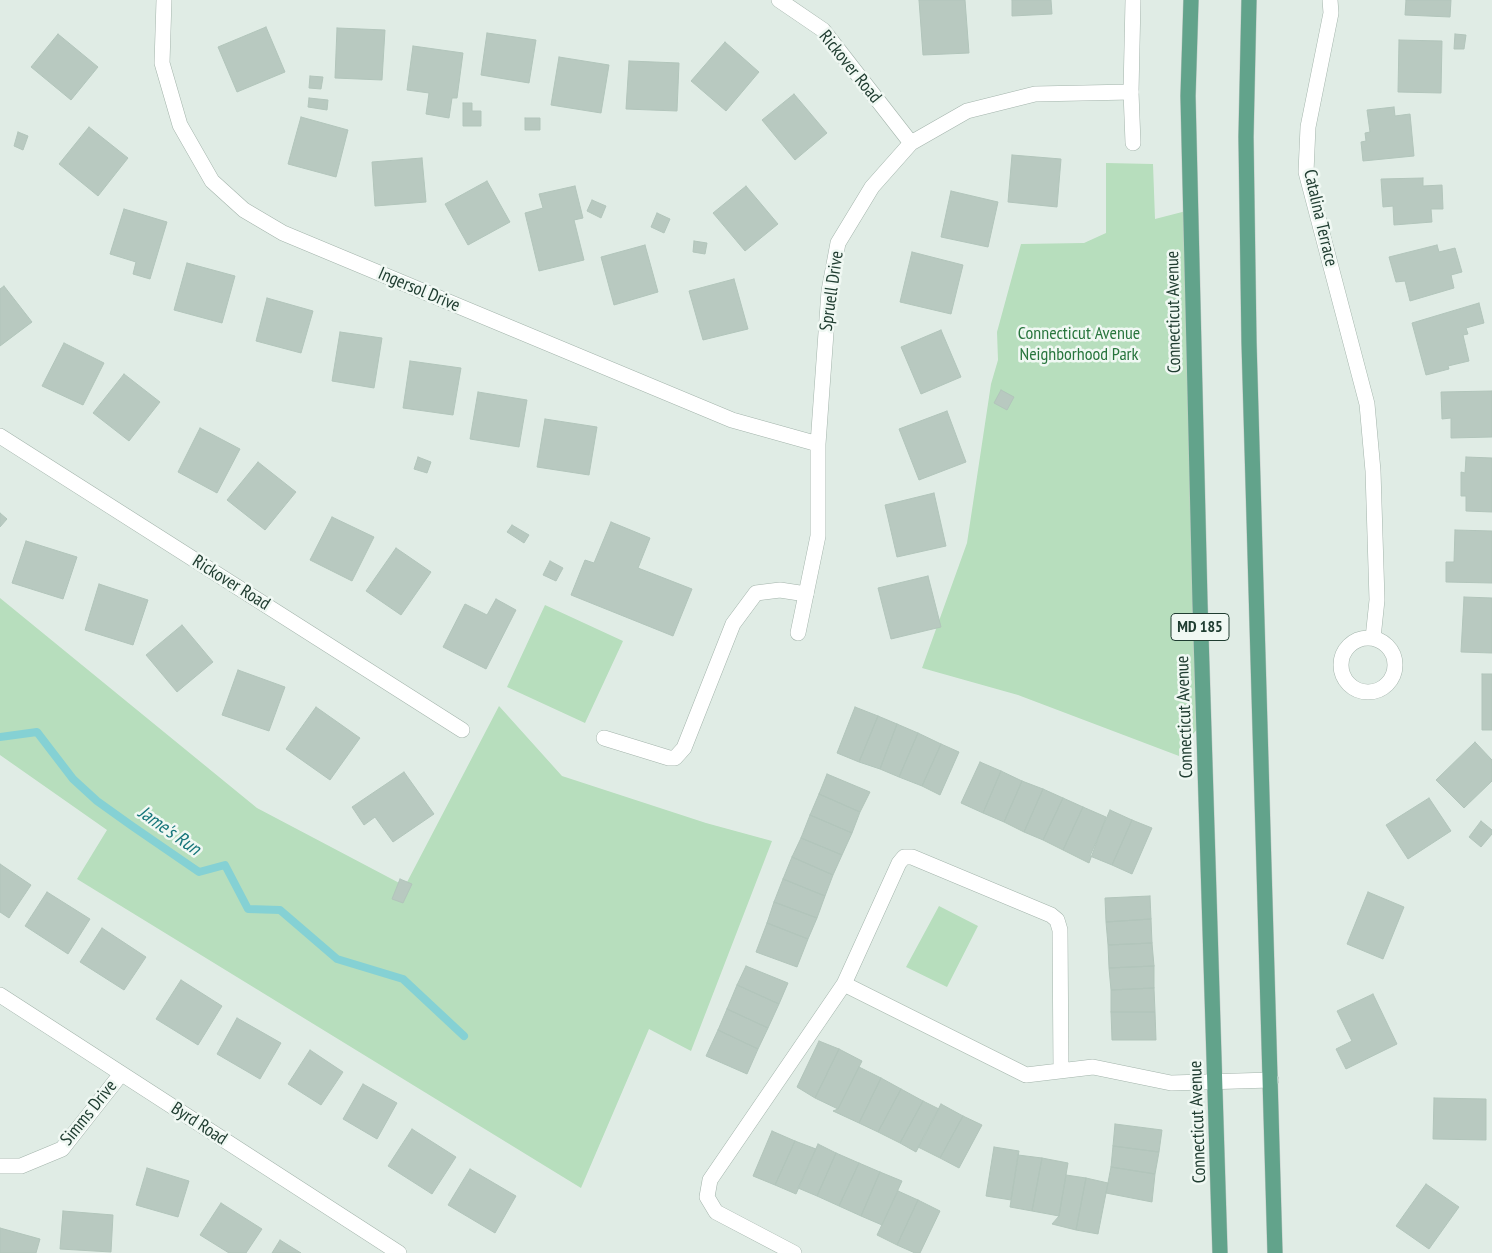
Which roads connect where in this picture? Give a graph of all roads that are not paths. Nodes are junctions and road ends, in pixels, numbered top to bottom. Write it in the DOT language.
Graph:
graph roads {
  1 [pos="164,0"];
  2 [pos="779,0"];
  3 [pos="1133,0"];
  4 [pos="1191,0"];
  5 [pos="1249,0"];
  6 [pos="1330,0"];
  7 [pos="1131,92"];
  8 [pos="1133,143"];
  9 [pos="911,144"];
  10 [pos="0,436"];
  11 [pos="818,444"];
  12 [pos="806,594"];
  13 [pos="798,633"];
  14 [pos="1373,638"];
  15 [pos="462,730"];
  16 [pos="604,738"];
  17 [pos="844,984"];
  18 [pos="0,995"];
  19 [pos="1061,1071"];
  20 [pos="121,1074"];
  21 [pos="1271,1080"];
  22 [pos="1216,1081"];
  23 [pos="0,1166"];
  24 [pos="399,1253"];
  25 [pos="794,1253"];
  26 [pos="1220,1253"];
  27 [pos="1275,1253"];
  1 -- 11 [label="street, Ingersol Drive"];
  2 -- 9 [label="street, Rickover Road"];
  3 -- 7 [label="street"];
  4 -- 22 [label="main road, Connecticut Avenue / MD 185"];
  5 -- 21 [label="main road"];
  6 -- 14 [label="street, Catalina Terrace"];
  7 -- 8 [label="street"];
  7 -- 9 [label="street, Spruell Drive"];
  9 -- 11 [label="street, Spruell Drive"];
  10 -- 15 [label="street, Rickover Road"];
  11 -- 12 [label="street, Spruell Drive"];
  12 -- 13 [label="street, Spruell Drive"];
  12 -- 16 [label="street"];
  17 -- 19 [label="street"];
  17 -- 19 [label="street"];
  17 -- 25 [label="street"];
  18 -- 20 [label="street, Byrd Road"];
  19 -- 22 [label="street"];
  20 -- 23 [label="street, Simms Drive"];
  20 -- 24 [label="street, Byrd Road"];
  21 -- 22 [label="street"];
  21 -- 27 [label="main road"];
  22 -- 26 [label="main road, Connecticut Avenue / MD 185"];
}
